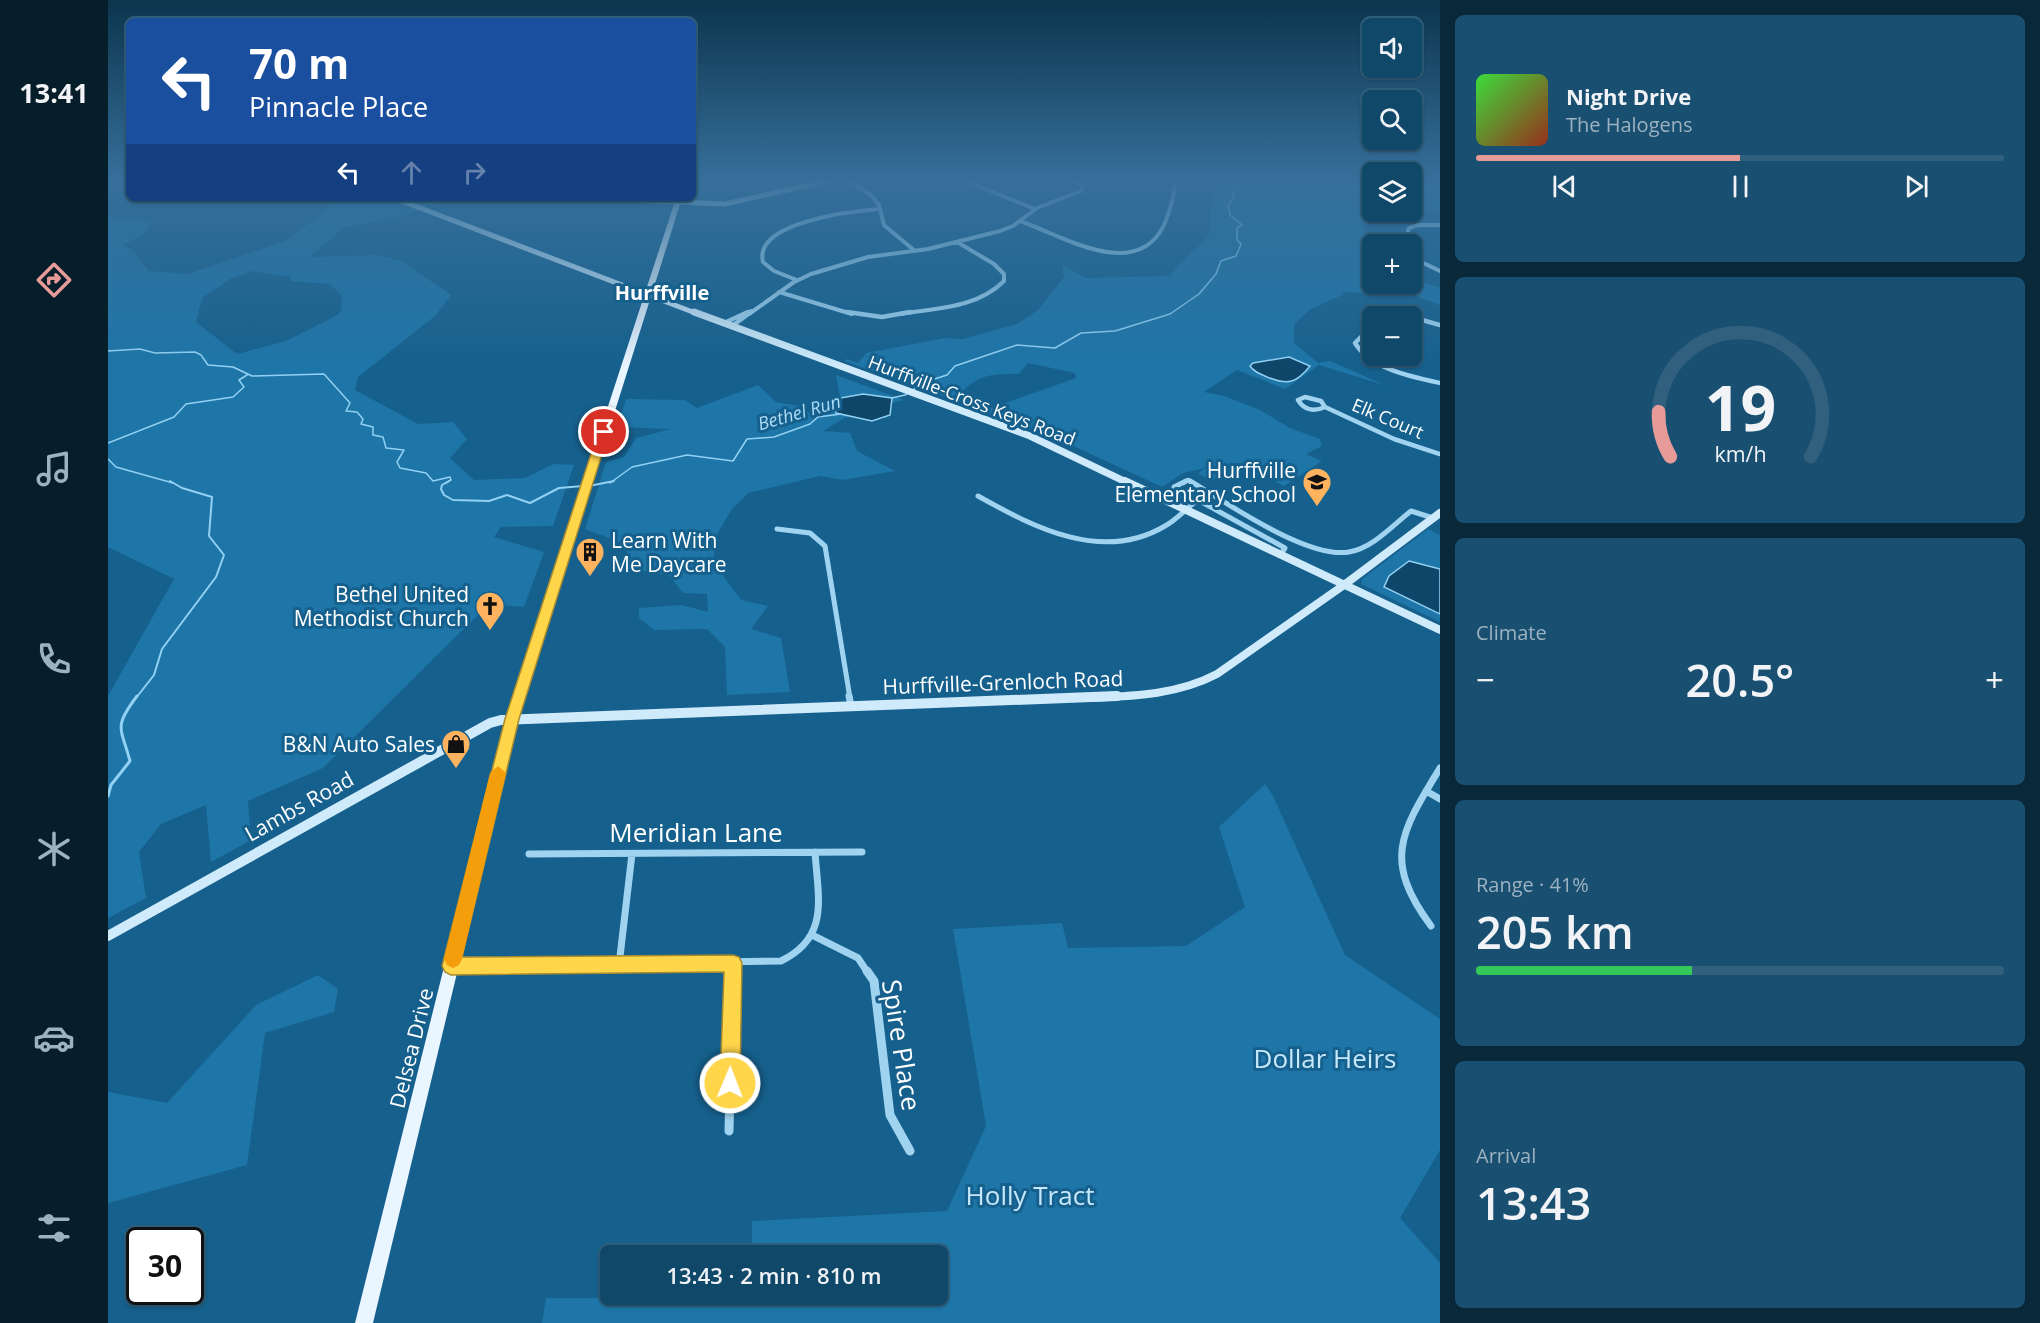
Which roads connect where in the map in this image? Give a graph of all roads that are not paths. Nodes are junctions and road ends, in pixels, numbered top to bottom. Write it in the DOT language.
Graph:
graph roads {
  1 [pos="511,243"];
  2 [pos="664,243"];
  3 [pos="767,243"];
  4 [pos="905,243"];
  5 [pos="954,243"];
  6 [pos="958,243"];
  7 [pos="1072,243"];
  8 [pos="1151,243"];
  9 [pos="915,251"];
  10 [pos="1422,262"];
  11 [pos="1440,271"];
  12 [pos="797,280"];
  13 [pos="779,292"];
  14 [pos="647,295"];
  15 [pos="751,311"];
  16 [pos="1422,320"];
  17 [pos="724,323"];
  18 [pos="1440,325"];
  19 [pos="732,326"];
  20 [pos="1362,336"];
  21 [pos="1362,354"];
  22 [pos="1387,366"];
  23 [pos="1440,383"];
  24 [pos="1325,407"];
  25 [pos="1440,454"];
  26 [pos="1211,493"];
  27 [pos="978,496"];
  28 [pos="1198,500"];
  29 [pos="1185,508"];
  30 [pos="1437,516"];
  31 [pos="777,529"];
  32 [pos="1302,544"];
  33 [pos="1283,551"];
  34 [pos="1344,585"];
  35 [pos="1440,630"];
  36 [pos="851,706"];
  37 [pos="512,719"];
  38 [pos="1440,768"];
  39 [pos="1426,791"];
  40 [pos="1440,799"];
  41 [pos="815,852"];
  42 [pos="862,852"];
  43 [pos="529,854"];
  44 [pos="632,854"];
  45 [pos="1431,926"];
  46 [pos="108,936"];
  47 [pos="814,936"];
  48 [pos="733,963"];
  49 [pos="619,965"];
  50 [pos="451,966"];
  51 [pos="729,1131"];
  52 [pos="910,1151"];
  53 [pos="364,1323"];
  1 -- 14 [label="main road, Hurffville-Cross Keys Road"];
  2 -- 14 [label="main road, Delsea Drive"];
  3 -- 12 [label="street"];
  4 -- 9 [label="street"];
  5 -- 9 [label="street"];
  6 -- 13 [label="street"];
  7 -- 8 [label="street"];
  9 -- 12 [label="street"];
  10 -- 11 [label="street"];
  12 -- 13 [label="street"];
  13 -- 15 [label="street"];
  14 -- 17 [label="main road, Hurffville-Cross Keys Road"];
  14 -- 37 [label="main road, Delsea Drive"];
  15 -- 17 [label="street"];
  15 -- 19 [label="street"];
  16 -- 18 [label="street"];
  17 -- 19 [label="main road, Hurffville-Cross Keys Road"];
  19 -- 29 [label="main road, Hurffville-Cross Keys Road"];
  20 -- 21 [label="street"];
  22 -- 23 [label="street"];
  24 -- 24 [label="street, Elk Court"];
  24 -- 25 [label="street, Elk Court"];
  26 -- 28 [label="street"];
  26 -- 28 [label="street"];
  26 -- 32 [label="street"];
  27 -- 29 [label="street"];
  28 -- 29 [label="street"];
  28 -- 33 [label="street"];
  29 -- 33 [label="main road, Hurffville-Cross Keys Road"];
  30 -- 32 [label="street"];
  30 -- 34 [label="main road, Hurffville-Grenloch Road"];
  31 -- 36 [label="street"];
  32 -- 33 [label="street"];
  33 -- 34 [label="main road, Hurffville-Cross Keys Road"];
  34 -- 35 [label="main road, Hurffville-Cross Keys Road"];
  34 -- 36 [label="main road, Hurffville-Grenloch Road"];
  36 -- 37 [label="main road, Hurffville-Grenloch Road"];
  37 -- 46 [label="main road, Lambs Road"];
  37 -- 50 [label="main road, Delsea Drive"];
  38 -- 39 [label="street"];
  39 -- 40 [label="street"];
  39 -- 45 [label="street"];
  41 -- 42 [label="street, Meridian Lane"];
  41 -- 44 [label="street, Meridian Lane"];
  41 -- 47 [label="street"];
  43 -- 44 [label="street, Meridian Lane"];
  44 -- 49 [label="street"];
  47 -- 48 [label="street"];
  47 -- 52 [label="street, Spire Place"];
  48 -- 49 [label="street"];
  48 -- 51 [label="street"];
  49 -- 50 [label="street"];
  50 -- 53 [label="main road, Delsea Drive"];
}
